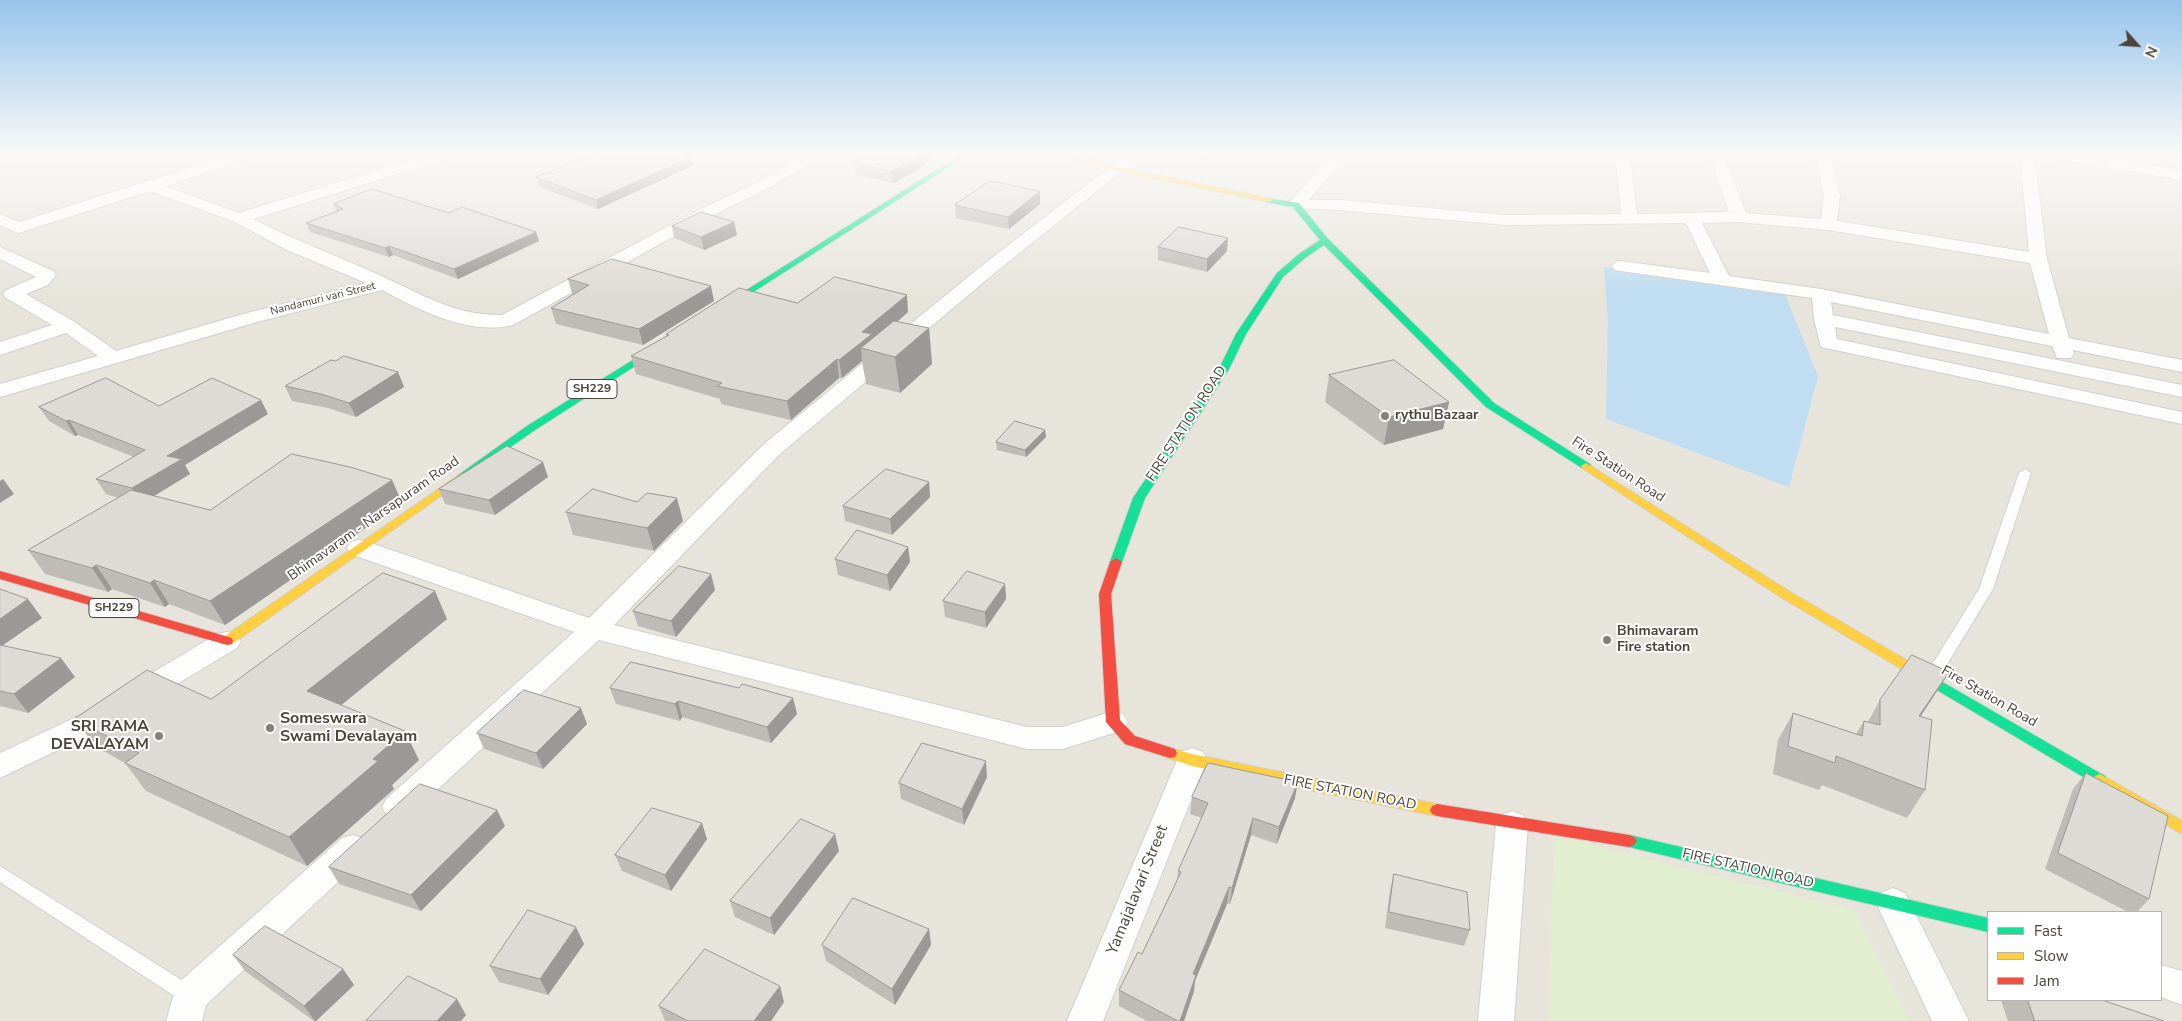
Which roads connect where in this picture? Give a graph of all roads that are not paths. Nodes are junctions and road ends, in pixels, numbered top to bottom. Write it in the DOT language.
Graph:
graph roads {
  1 [pos="99,201"];
  2 [pos="193,201"];
  3 [pos="295,201"];
  4 [pos="731,201"];
  5 [pos="892,201"];
  6 [pos="1076,201"];
  7 [pos="1279,201"];
  8 [pos="1299,201"];
  9 [pos="1628,201"];
  10 [pos="1733,201"];
  11 [pos="1831,201"];
  12 [pos="2032,201"];
  13 [pos="1296,204"];
  14 [pos="1691,217"];
  15 [pos="239,218"];
  16 [pos="1739,218"];
  17 [pos="0,219"];
  18 [pos="1629,219"];
  19 [pos="1828,225"];
  20 [pos="18,228"];
  21 [pos="0,234"];
  22 [pos="1325,242"];
  23 [pos="0,252"];
  24 [pos="2038,259"];
  25 [pos="1621,266"];
  26 [pos="1722,280"];
  27 [pos="384,284"];
  28 [pos="1821,294"];
  29 [pos="6,297"];
  30 [pos="708,317"];
  31 [pos="1823,319"];
  32 [pos="68,326"];
  33 [pos="674,338"];
  34 [pos="2062,341"];
  35 [pos="0,349"];
  36 [pos="113,358"];
  37 [pos="2066,366"];
  38 [pos="2182,366"];
  39 [pos="0,391"];
  40 [pos="2182,391"];
  41 [pos="2075,396"];
  42 [pos="2182,418"];
  43 [pos="2025,473"];
  44 [pos="360,548"];
  45 [pos="0,575"];
  46 [pos="594,629"];
  47 [pos="227,641"];
  48 [pos="1930,680"];
  49 [pos="1113,722"];
  50 [pos="1192,760"];
  51 [pos="0,766"];
  52 [pos="1512,824"];
  53 [pos="2182,828"];
  54 [pos="0,873"];
  55 [pos="1893,903"];
  56 [pos="1987,925"];
  57 [pos="2162,981"];
  58 [pos="2182,988"];
  59 [pos="190,996"];
  60 [pos="184,1021"];
  61 [pos="1085,1021"];
  62 [pos="1496,1021"];
  63 [pos="1951,1021"];
  1 -- 20 [label="street"];
  2 -- 15 [label="street"];
  3 -- 15 [label="street"];
  4 -- 27 [label="street, Nandamuri vari Street"];
  5 -- 30 [label="street"];
  6 -- 46 [label="street"];
  7 -- 13 [label="street"];
  8 -- 13 [label="street"];
  9 -- 18 [label="street"];
  10 -- 16 [label="street"];
  11 -- 19 [label="street"];
  12 -- 24 [label="street"];
  13 -- 18 [label="street"];
  13 -- 22 [label="street, Fire Station Road"];
  14 -- 16 [label="street"];
  14 -- 18 [label="street"];
  14 -- 26 [label="street"];
  15 -- 27 [label="street"];
  16 -- 19 [label="street"];
  17 -- 20 [label="street"];
  19 -- 24 [label="street"];
  20 -- 21 [label="street"];
  22 -- 48 [label="street, Fire Station Road"];
  22 -- 49 [label="street, FIRE STATION ROAD"];
  23 -- 29 [label="street"];
  24 -- 34 [label="street"];
  25 -- 26 [label="street"];
  26 -- 28 [label="street"];
  27 -- 36 [label="street, Nandamuri vari Street"];
  28 -- 31 [label="street"];
  28 -- 34 [label="street"];
  29 -- 32 [label="street"];
  31 -- 37 [label="street"];
  31 -- 41 [label="street"];
  32 -- 35 [label="street"];
  32 -- 36 [label="street"];
  33 -- 44 [label="street, Bhimavaram - Narsapuram Road / SH229"];
  34 -- 37 [label="street"];
  34 -- 38 [label="street"];
  36 -- 39 [label="street, Nandamuri vari Street"];
  37 -- 40 [label="street"];
  37 -- 41 [label="street"];
  41 -- 42 [label="street"];
  43 -- 48 [label="lane"];
  44 -- 46 [label="street"];
  44 -- 47 [label="street, Bhimavaram - Narsapuram Road / SH229"];
  45 -- 47 [label="street, SH229"];
  46 -- 49 [label="street"];
  46 -- 59 [label="street"];
  47 -- 51 [label="street"];
  48 -- 53 [label="street, Fire Station Road"];
  49 -- 50 [label="street, FIRE STATION ROAD"];
  50 -- 52 [label="street, FIRE STATION ROAD"];
  50 -- 61 [label="street, Yamajalavari Street"];
  52 -- 55 [label="street, FIRE STATION ROAD"];
  52 -- 62 [label="street"];
  54 -- 59 [label="lane"];
  55 -- 56 [label="street, FIRE STATION ROAD"];
  55 -- 63 [label="street"];
  57 -- 58 [label="street"];
  59 -- 60 [label="street"];
}
